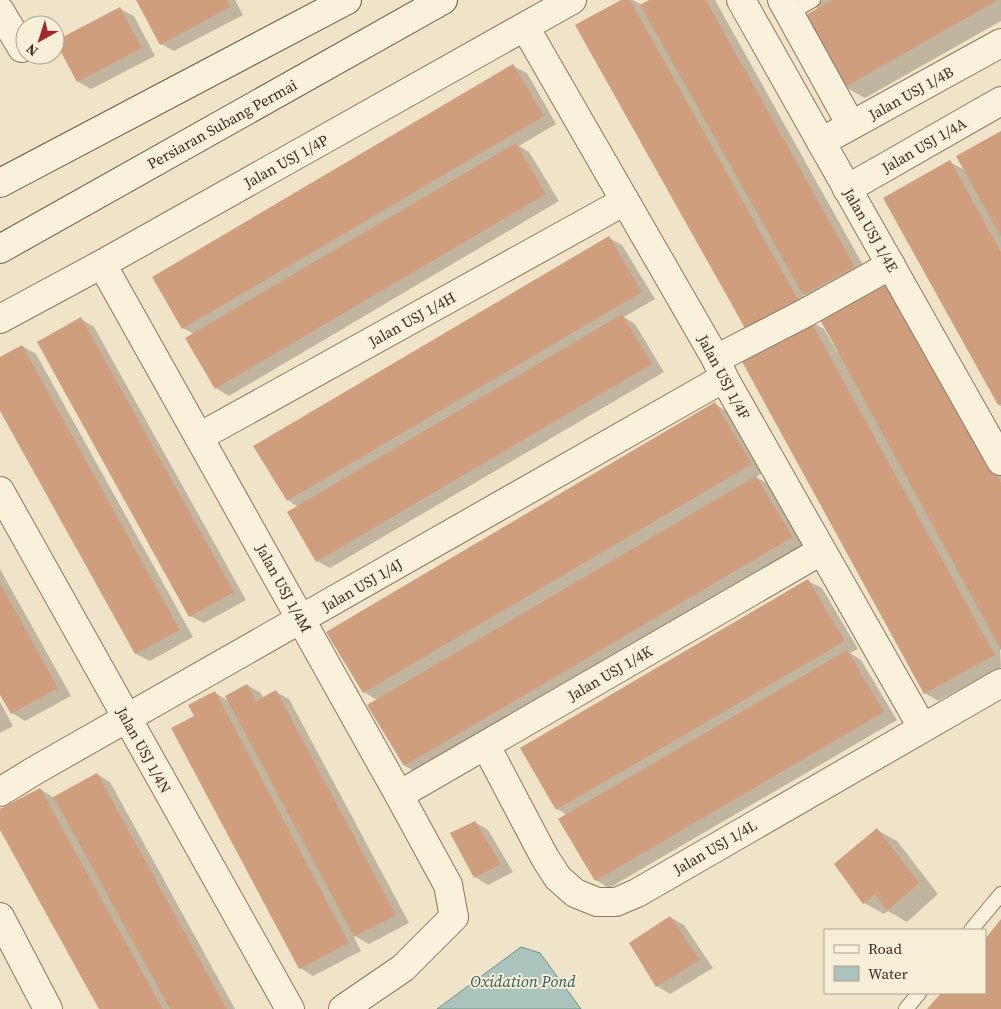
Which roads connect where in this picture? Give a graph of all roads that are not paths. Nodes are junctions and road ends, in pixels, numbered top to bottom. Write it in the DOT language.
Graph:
graph roads {
  1 [pos="347,0"];
  2 [pos="443,0"];
  3 [pos="572,0"];
  4 [pos="740,0"];
  5 [pos="813,0"];
  6 [pos="786,7"];
  7 [pos="0,11"];
  8 [pos="525,27"];
  9 [pos="15,36"];
  10 [pos="1001,43"];
  11 [pos="1001,101"];
  12 [pos="851,126"];
  13 [pos="820,142"];
  14 [pos="0,184"];
  15 [pos="847,189"];
  16 [pos="625,200"];
  17 [pos="0,249"];
  18 [pos="102,264"];
  19 [pos="891,265"];
  20 [pos="0,319"];
  21 [pos="720,369"];
  22 [pos="200,437"];
  23 [pos="1001,461"];
  24 [pos="0,491"];
  25 [pos="821,551"];
  26 [pos="301,619"];
  27 [pos="1001,683"];
  28 [pos="127,719"];
  29 [pos="922,727"];
  30 [pos="486,746"];
  31 [pos="0,792"];
  32 [pos="399,795"];
  33 [pos="1001,894"];
  34 [pos="0,917"];
  35 [pos="972,929"];
  36 [pos="918,994"];
  37 [pos="48,1009"];
  38 [pos="290,1009"];
  39 [pos="343,1009"];
  40 [pos="906,1009"];
  1 -- 14 [label="street"];
  2 -- 17 [label="street, Persiaran Subang Permai"];
  3 -- 8 [label="street, Jalan USJ 1/4P"];
  4 -- 13 [label="street, Jalan USJ 1/4E"];
  5 -- 6 [label="lane"];
  6 -- 12 [label="street"];
  7 -- 9 [label="street"];
  8 -- 16 [label="street, Jalan USJ 1/4F"];
  8 -- 18 [label="street, Jalan USJ 1/4P"];
  10 -- 12 [label="street, Jalan USJ 1/4B"];
  11 -- 15 [label="street, Jalan USJ 1/4A"];
  12 -- 13 [label="street, Jalan USJ 1/4B"];
  13 -- 15 [label="street, Jalan USJ 1/4E"];
  15 -- 19 [label="street, Jalan USJ 1/4E"];
  16 -- 21 [label="street, Jalan USJ 1/4F"];
  16 -- 22 [label="street, Jalan USJ 1/4H"];
  18 -- 20 [label="street, Jalan USJ 1/4P"];
  18 -- 22 [label="street, Jalan USJ 1/4M"];
  19 -- 21 [label="street, Jalan USJ 1/4J"];
  19 -- 23 [label="street, Jalan USJ 1/4E"];
  21 -- 25 [label="street, Jalan USJ 1/4F"];
  21 -- 26 [label="street, Jalan USJ 1/4J"];
  22 -- 26 [label="street, Jalan USJ 1/4M"];
  24 -- 28 [label="street, Jalan USJ 1/4N"];
  25 -- 29 [label="street, Jalan USJ 1/4F"];
  25 -- 30 [label="street, Jalan USJ 1/4K"];
  26 -- 28 [label="street, Jalan USJ 1/4J"];
  26 -- 32 [label="street, Jalan USJ 1/4M"];
  27 -- 29 [label="street, Jalan USJ 1/4L"];
  28 -- 31 [label="street, Jalan USJ 1/4J"];
  28 -- 38 [label="street, Jalan USJ 1/4N"];
  29 -- 30 [label="street, Jalan USJ 1/4L"];
  30 -- 32 [label="street, Jalan USJ 1/4K"];
  32 -- 39 [label="street, Jalan USJ 1/4M"];
  33 -- 35 [label="lane"];
  34 -- 37 [label="street"];
  36 -- 40 [label="lane"];
}
